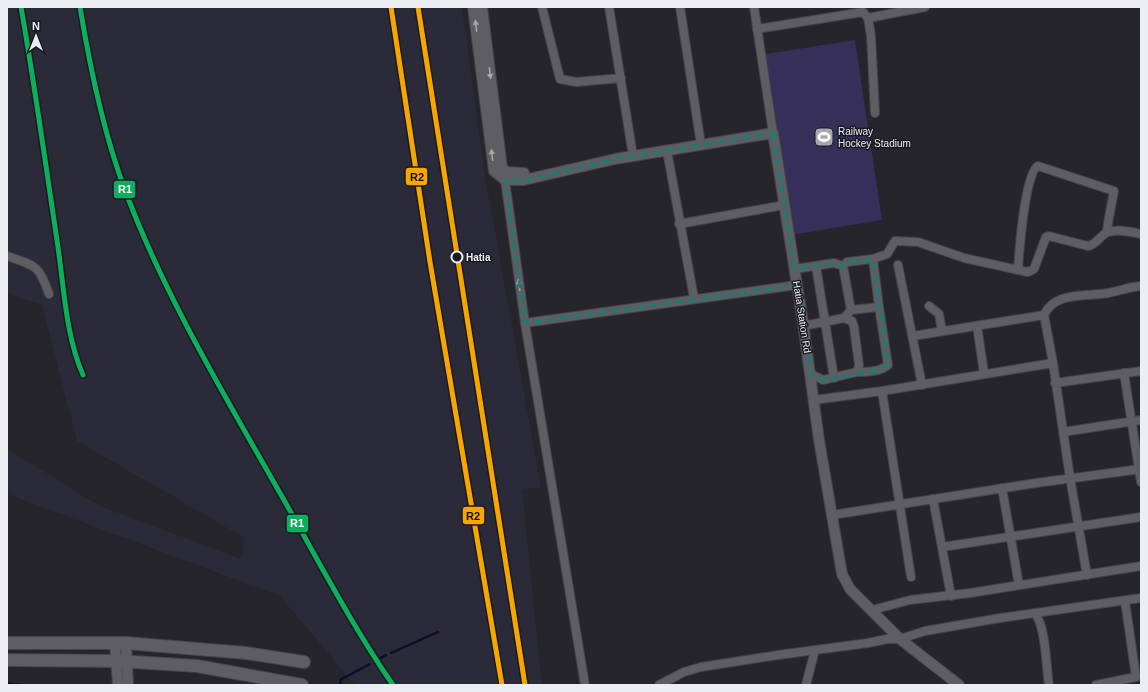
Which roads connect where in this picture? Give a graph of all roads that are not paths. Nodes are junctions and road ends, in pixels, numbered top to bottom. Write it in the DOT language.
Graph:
graph roads {
  1 [pos="473,7"];
  2 [pos="482,7"];
  3 [pos="539,7"];
  4 [pos="543,7"];
  5 [pos="609,7"];
  6 [pos="680,7"];
  7 [pos="754,7"];
  8 [pos="925,7"];
  9 [pos="868,18"];
  10 [pos="757,28"];
  11 [pos="621,78"];
  12 [pos="875,112"];
  13 [pos="773,133"];
  14 [pos="701,145"];
  15 [pos="667,151"];
  16 [pos="633,156"];
  17 [pos="540,175"];
  18 [pos="504,180"];
  19 [pos="784,205"];
  20 [pos="679,224"];
  21 [pos="1107,232"];
  22 [pos="1141,234"];
  23 [pos="7,256"];
  24 [pos="873,259"];
  25 [pos="898,265"];
  26 [pos="816,266"];
  27 [pos="843,266"];
  28 [pos="795,269"];
  29 [pos="1018,270"];
  30 [pos="797,285"];
  31 [pos="1141,286"];
  32 [pos="49,294"];
  33 [pos="694,298"];
  34 [pos="929,306"];
  35 [pos="879,307"];
  36 [pos="851,310"];
  37 [pos="1044,315"];
  38 [pos="844,318"];
  39 [pos="825,322"];
  40 [pos="525,323"];
  41 [pos="803,323"];
  42 [pos="977,326"];
  43 [pos="942,331"];
  44 [pos="913,336"];
  45 [pos="1053,363"];
  46 [pos="1141,371"];
  47 [pos="857,372"];
  48 [pos="984,373"];
  49 [pos="1124,373"];
  50 [pos="811,374"];
  51 [pos="834,378"];
  52 [pos="1056,383"];
  53 [pos="922,384"];
  54 [pos="882,391"];
  55 [pos="814,400"];
  56 [pos="1141,420"];
  57 [pos="1132,421"];
  58 [pos="1063,432"];
  59 [pos="1140,469"];
  60 [pos="1070,478"];
  61 [pos="1141,482"];
  62 [pos="1002,488"];
  63 [pos="933,500"];
  64 [pos="900,505"];
  65 [pos="832,515"];
  66 [pos="1141,518"];
  67 [pos="1078,526"];
  68 [pos="1011,537"];
  69 [pos="942,548"];
  70 [pos="1141,566"];
  71 [pos="1087,575"];
  72 [pos="911,577"];
  73 [pos="1019,585"];
  74 [pos="951,596"];
  75 [pos="1141,598"];
  76 [pos="1125,601"];
  77 [pos="872,610"];
  78 [pos="1035,613"];
  79 [pos="900,639"];
  80 [pos="7,643"];
  81 [pos="120,643"];
  82 [pos="816,650"];
  83 [pos="7,660"];
  84 [pos="122,661"];
  85 [pos="304,662"];
  86 [pos="668,682"];
  87 [pos="118,685"];
  88 [pos="128,685"];
  89 [pos="302,685"];
  90 [pos="584,685"];
  91 [pos="659,685"];
  92 [pos="806,685"];
  93 [pos="959,685"];
  94 [pos="1049,685"];
  95 [pos="1096,685"];
  18 -- 1 [label="street, one-way"];
  2 -- 17 [label="street, one-way"];
  3 -- 4 [label="street"];
  4 -- 11 [label="street"];
  5 -- 11 [label="street"];
  6 -- 14 [label="street"];
  7 -- 10 [label="street"];
  8 -- 9 [label="street"];
  9 -- 10 [label="street"];
  9 -- 12 [label="street"];
  10 -- 13 [label="street"];
  11 -- 16 [label="street"];
  13 -- 14 [label="street"];
  13 -- 19 [label="street, Hatia Station Rd"];
  14 -- 15 [label="street"];
  15 -- 16 [label="street"];
  15 -- 20 [label="street"];
  16 -- 17 [label="street"];
  17 -- 18 [label="street"];
  40 -- 18 [label="street, one-way"];
  19 -- 20 [label="street"];
  19 -- 28 [label="street, Hatia Station Rd"];
  20 -- 33 [label="street"];
  21 -- 22 [label="street"];
  21 -- 29 [label="street"];
  21 -- 29 [label="street"];
  23 -- 32 [label="street"];
  24 -- 27 [label="street"];
  24 -- 29 [label="street"];
  24 -- 35 [label="street"];
  25 -- 44 [label="street"];
  26 -- 27 [label="street"];
  26 -- 28 [label="street"];
  26 -- 39 [label="street"];
  27 -- 36 [label="street"];
  28 -- 30 [label="street, Hatia Station Rd"];
  30 -- 33 [label="street"];
  30 -- 41 [label="street, Hatia Station Rd"];
  31 -- 37 [label="street"];
  33 -- 40 [label="street"];
  34 -- 43 [label="street"];
  35 -- 36 [label="street"];
  35 -- 47 [label="street"];
  36 -- 38 [label="street"];
  37 -- 42 [label="street"];
  37 -- 45 [label="street"];
  38 -- 39 [label="street"];
  38 -- 47 [label="street"];
  39 -- 41 [label="street"];
  39 -- 51 [label="street"];
  40 -- 90 [label="street"];
  41 -- 50 [label="street, Hatia Station Rd"];
  42 -- 43 [label="street"];
  42 -- 48 [label="street"];
  43 -- 44 [label="street"];
  44 -- 53 [label="street"];
  45 -- 48 [label="street"];
  45 -- 52 [label="street"];
  46 -- 49 [label="street"];
  47 -- 51 [label="street"];
  48 -- 53 [label="street"];
  49 -- 52 [label="street"];
  49 -- 57 [label="street"];
  50 -- 51 [label="street"];
  50 -- 55 [label="street, Hatia Station Rd"];
  52 -- 58 [label="street"];
  53 -- 54 [label="street"];
  54 -- 55 [label="street"];
  54 -- 64 [label="street"];
  55 -- 65 [label="street, Hatia Station Rd"];
  56 -- 57 [label="street"];
  57 -- 58 [label="street"];
  57 -- 59 [label="street"];
  58 -- 60 [label="street"];
  59 -- 60 [label="street"];
  59 -- 61 [label="street"];
  60 -- 62 [label="street"];
  60 -- 67 [label="street"];
  62 -- 63 [label="street"];
  62 -- 68 [label="street"];
  63 -- 64 [label="street"];
  63 -- 69 [label="street"];
  64 -- 65 [label="street"];
  64 -- 72 [label="street"];
  65 -- 77 [label="street, Hatia Station Rd"];
  66 -- 67 [label="street"];
  67 -- 68 [label="street"];
  67 -- 71 [label="street"];
  68 -- 69 [label="street"];
  68 -- 73 [label="street"];
  69 -- 74 [label="street"];
  70 -- 71 [label="street"];
  71 -- 73 [label="street"];
  73 -- 74 [label="street"];
  74 -- 77 [label="street"];
  75 -- 76 [label="street"];
  76 -- 78 [label="street"];
  76 -- 95 [label="street"];
  77 -- 79 [label="street, Hatia Station Rd"];
  78 -- 79 [label="street"];
  78 -- 94 [label="street"];
  79 -- 82 [label="street"];
  79 -- 93 [label="street, Hatia Station Rd"];
  80 -- 81 [label="main road"];
  81 -- 84 [label="street"];
  81 -- 85 [label="main road"];
  82 -- 86 [label="street"];
  82 -- 92 [label="street"];
  83 -- 84 [label="main road"];
  84 -- 87 [label="street"];
  84 -- 88 [label="street"];
  84 -- 89 [label="main road"];
  86 -- 91 [label="street"];
}
